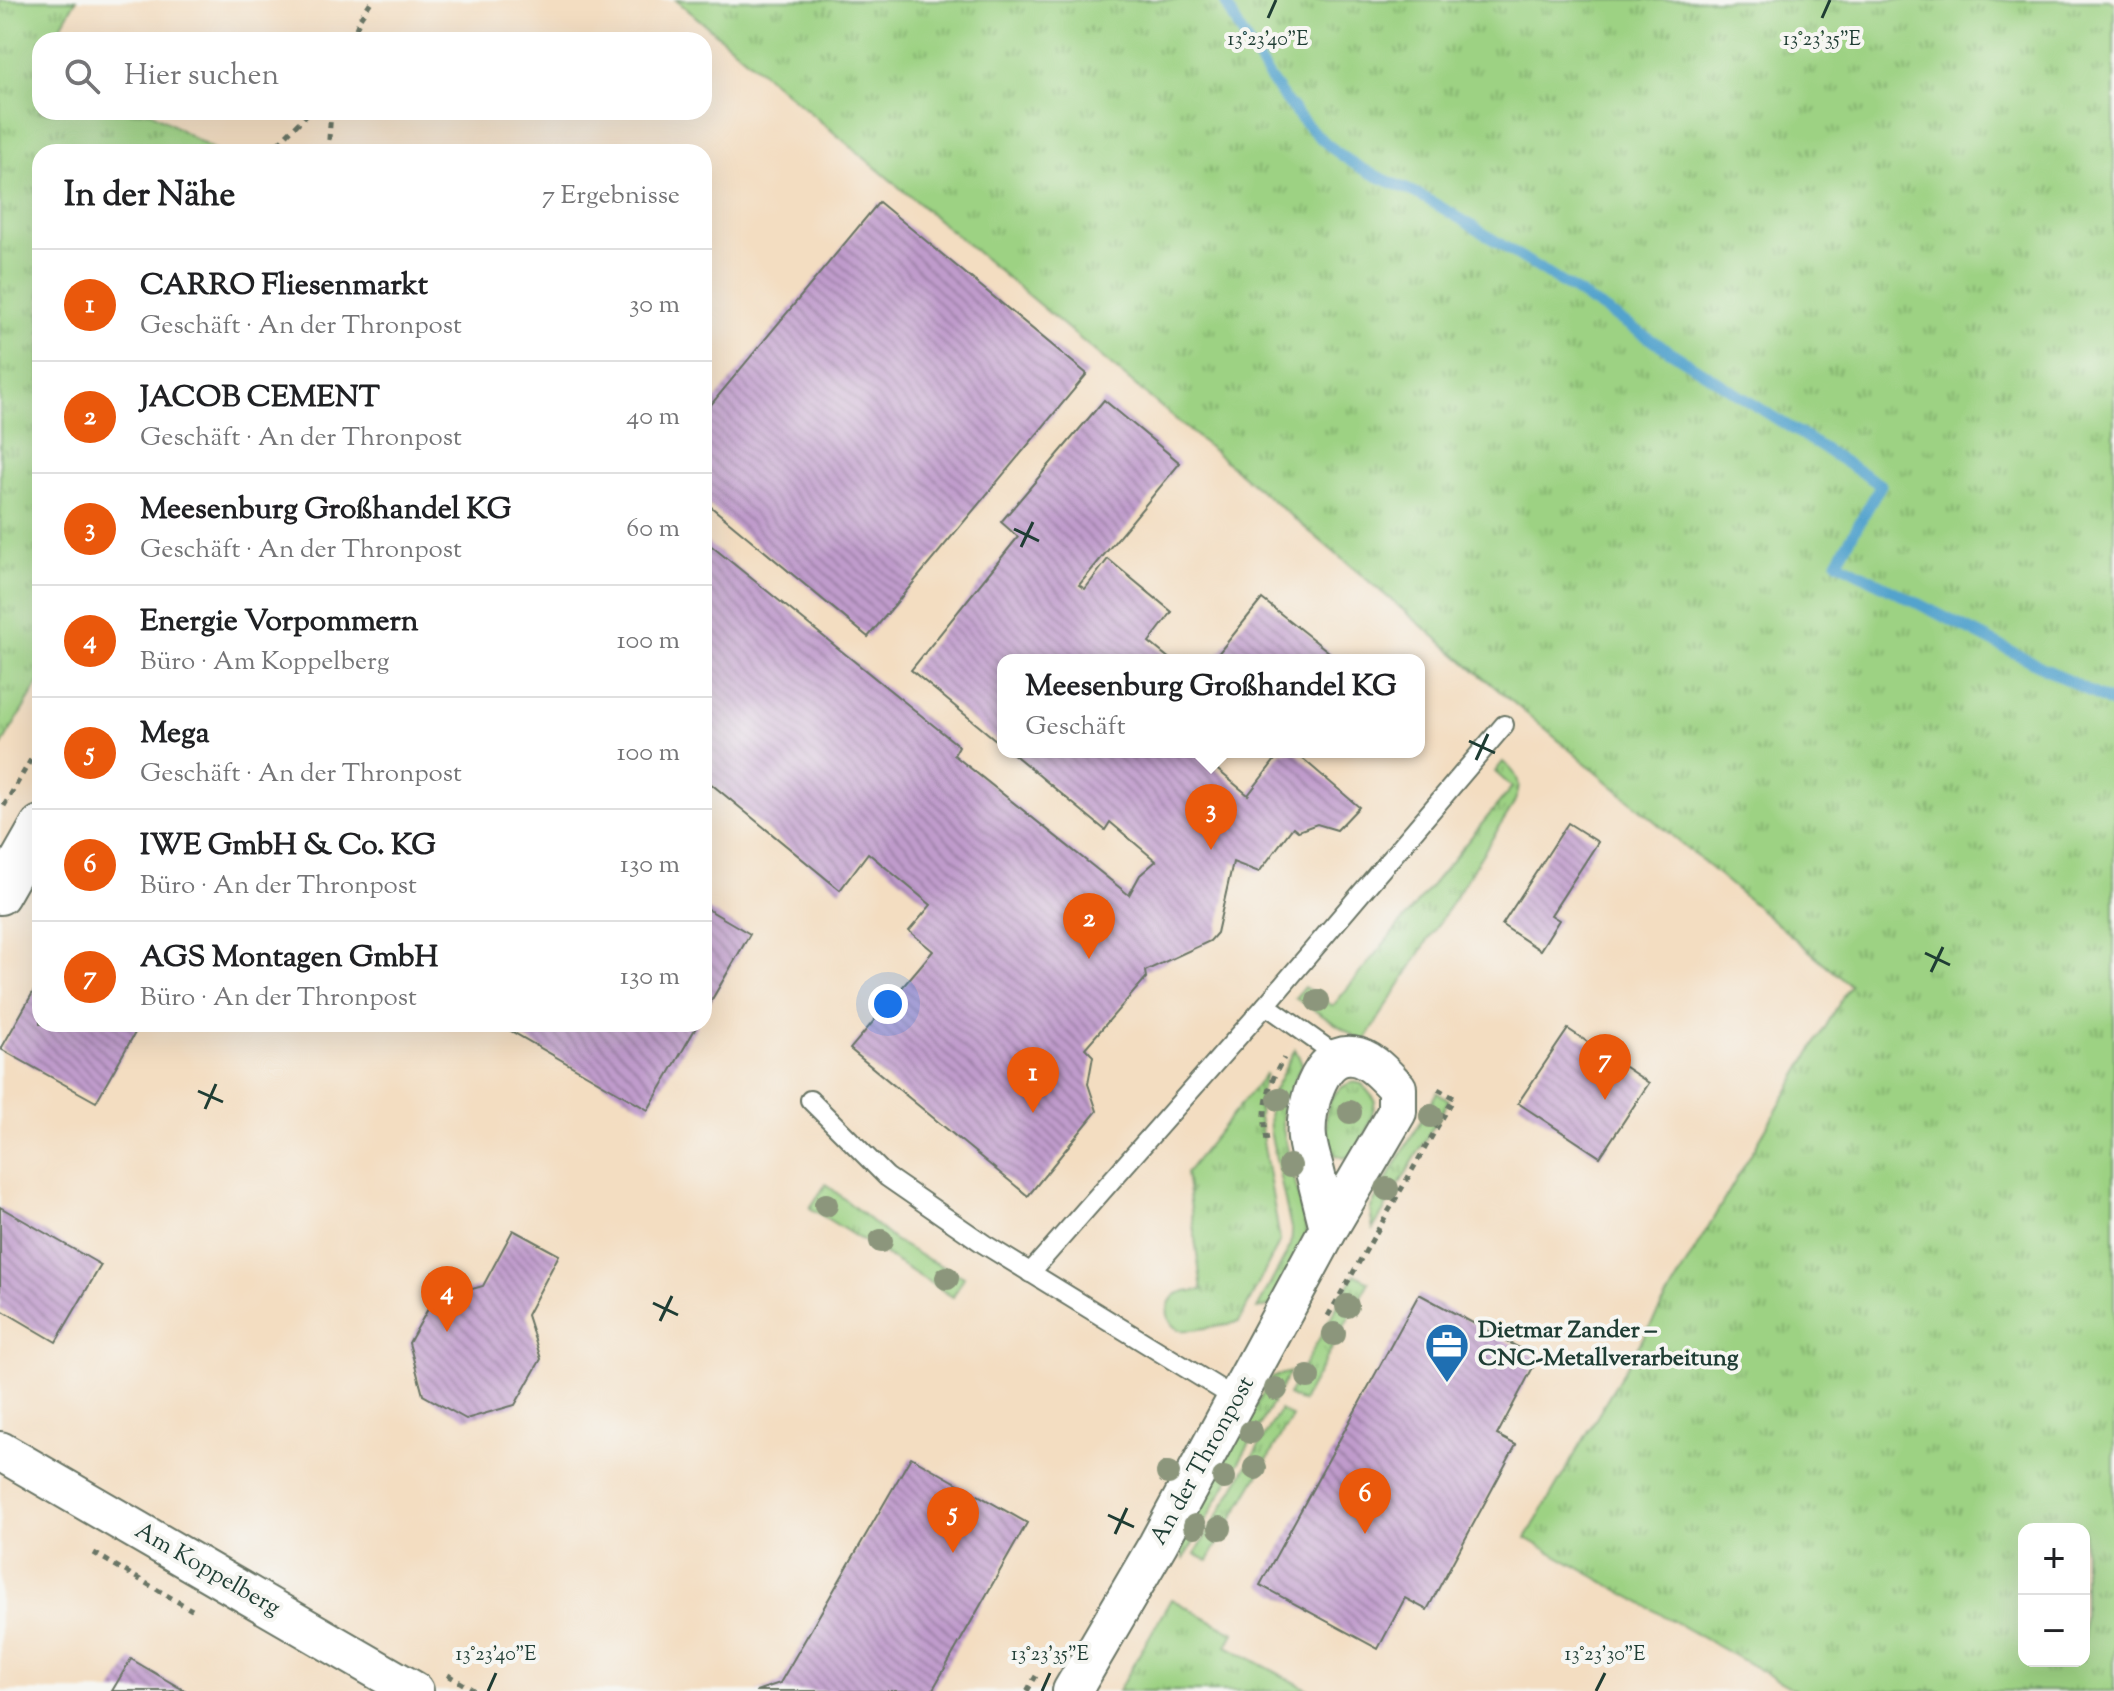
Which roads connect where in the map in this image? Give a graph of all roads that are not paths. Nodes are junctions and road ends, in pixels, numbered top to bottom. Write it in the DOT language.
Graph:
graph roads {
  1 [pos="1504,725"];
  2 [pos="32,839"];
  3 [pos="0,895"];
  4 [pos="1266,1005"];
  5 [pos="1339,1057"];
  6 [pos="810,1100"];
  7 [pos="1329,1228"];
  8 [pos="1030,1273"];
  9 [pos="1238,1400"];
  10 [pos="0,1451"];
  11 [pos="414,1691"];
  12 [pos="1072,1691"];
  1 -- 4 [label="lane"];
  2 -- 3 [label="street"];
  4 -- 5 [label="lane"];
  4 -- 8 [label="lane"];
  5 -- 7 [label="street"];
  5 -- 7 [label="street, An der Thronpost"];
  6 -- 8 [label="lane"];
  7 -- 9 [label="street, An der Thronpost"];
  8 -- 9 [label="lane"];
  9 -- 12 [label="street, An der Thronpost"];
  10 -- 11 [label="street, Am Koppelberg"];
}
